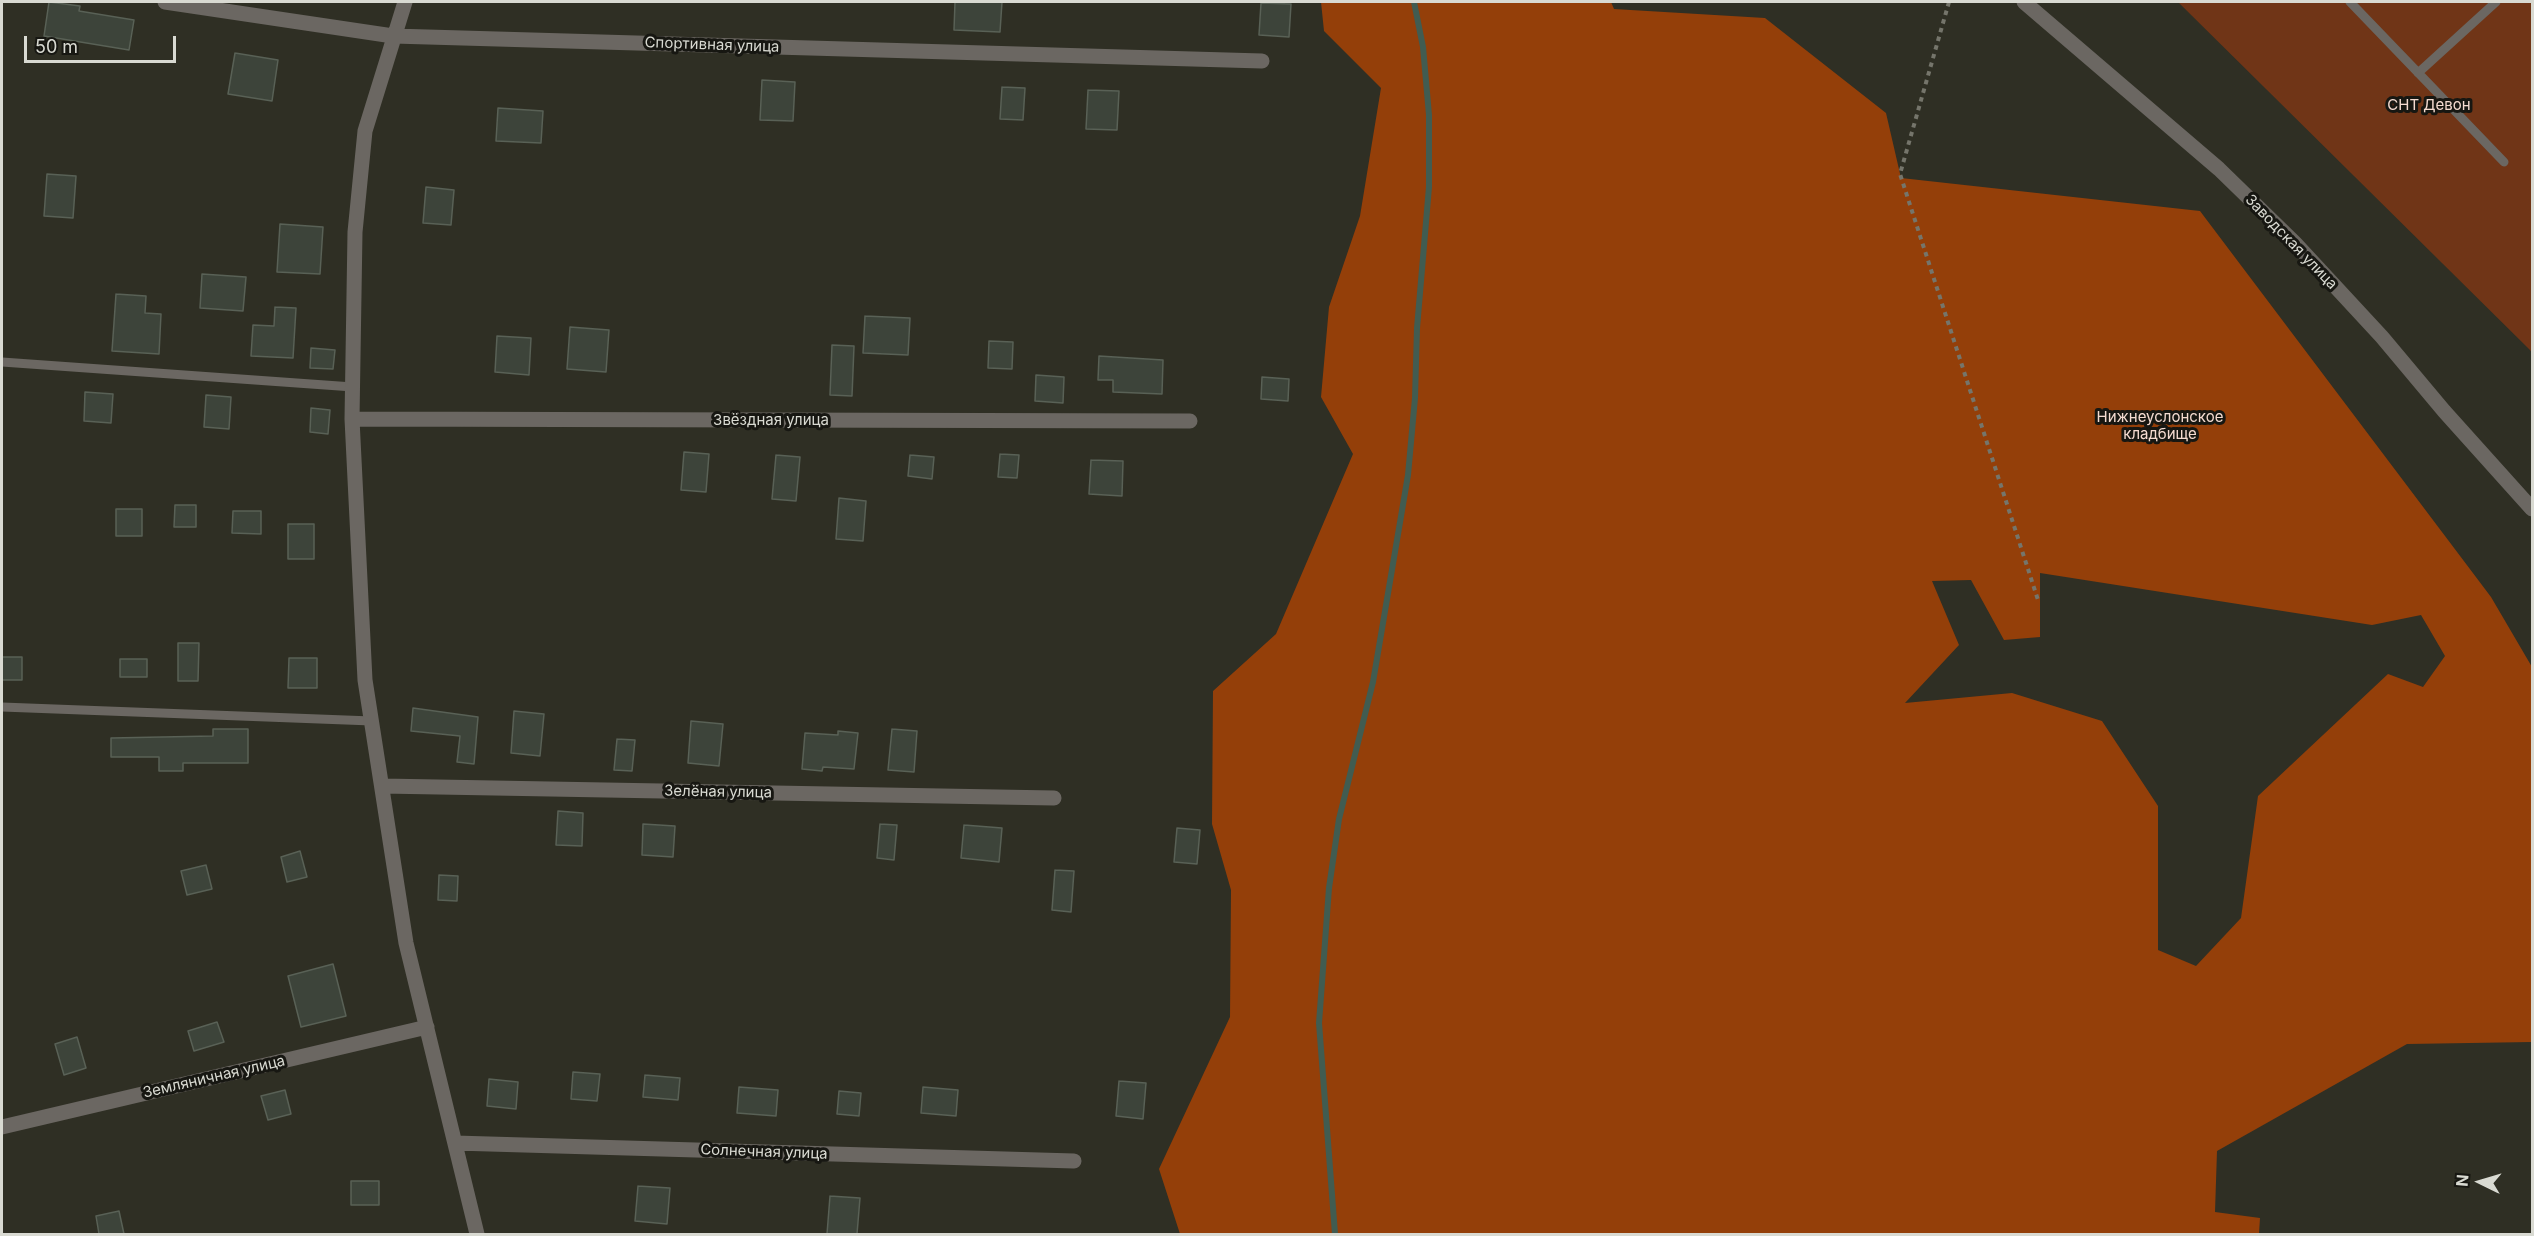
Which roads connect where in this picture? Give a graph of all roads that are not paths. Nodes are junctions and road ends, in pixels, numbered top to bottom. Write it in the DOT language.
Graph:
graph roads {
  1 [pos="165,2"];
  2 [pos="405,2"];
  3 [pos="2024,2"];
  4 [pos="2350,2"];
  5 [pos="2496,2"];
  6 [pos="393,36"];
  7 [pos="1262,61"];
  8 [pos="2418,73"];
  9 [pos="2504,162"];
  10 [pos="2,362"];
  11 [pos="353,387"];
  12 [pos="352,419"];
  13 [pos="1190,421"];
  14 [pos="2532,508"];
  15 [pos="2,707"];
  16 [pos="372,721"];
  17 [pos="382,786"];
  18 [pos="1054,798"];
  19 [pos="427,1027"];
  20 [pos="2,1127"];
  21 [pos="455,1143"];
  22 [pos="1074,1161"];
  23 [pos="477,1234"];
  1 -- 6 [label="street, Спортивная улица"];
  2 -- 6 [label="street"];
  3 -- 14 [label="street, Заводская улица"];
  4 -- 8 [label="lane"];
  5 -- 8 [label="lane"];
  6 -- 7 [label="street, Спортивная улица"];
  6 -- 11 [label="street"];
  8 -- 9 [label="lane"];
  10 -- 11 [label="lane"];
  11 -- 12 [label="street"];
  12 -- 13 [label="street, Звёздная улица"];
  12 -- 16 [label="street"];
  15 -- 16 [label="lane"];
  16 -- 17 [label="street"];
  17 -- 18 [label="street, Зелёная улица"];
  17 -- 19 [label="street"];
  19 -- 20 [label="street, Земляничная улица"];
  19 -- 21 [label="street"];
  21 -- 22 [label="street, Солнечная улица"];
  21 -- 23 [label="street"];
}
